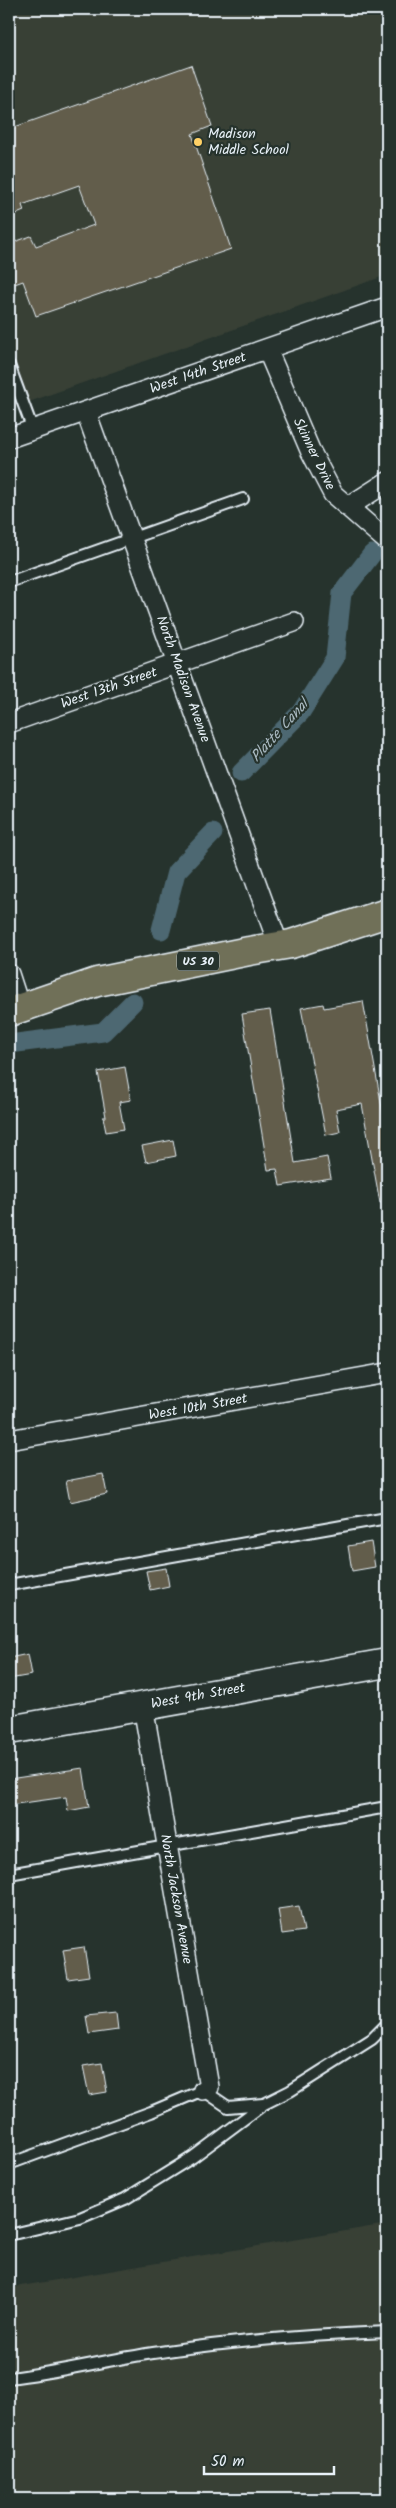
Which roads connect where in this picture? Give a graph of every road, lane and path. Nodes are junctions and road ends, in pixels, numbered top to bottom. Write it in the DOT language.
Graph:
graph roads {
  1 [pos="387,307"];
  2 [pos="267,348"];
  3 [pos="9,365"];
  4 [pos="86,412"];
  5 [pos="33,430"];
  6 [pos="9,438"];
  7 [pos="387,482"];
  8 [pos="243,499"];
  9 [pos="348,507"];
  10 [pos="132,540"];
  11 [pos="387,541"];
  12 [pos="9,582"];
  13 [pos="294,622"];
  14 [pos="177,664"];
  15 [pos="9,723"];
  16 [pos="387,913"];
  17 [pos="279,946"];
  18 [pos="9,974"];
  19 [pos="15,1010"];
  20 [pos="387,1374"];
  21 [pos="9,1440"];
  22 [pos="387,1518"];
  23 [pos="9,1586"];
  24 [pos="387,1664"];
  25 [pos="143,1706"];
  26 [pos="9,1730"];
  27 [pos="387,1807"];
  28 [pos="167,1845"];
  29 [pos="9,1874"];
  30 [pos="387,2024"];
  31 [pos="204,2090"];
  32 [pos="264,2104"];
  33 [pos="9,2164"];
  34 [pos="9,2235"];
  35 [pos="387,2332"];
  36 [pos="9,2378"];
  1 -- 2 [label="street, West 14th Street"];
  2 -- 4 [label="street, West 14th Street"];
  2 -- 9 [label="street, Skinner Drive"];
  3 -- 5 [label="lane"];
  4 -- 5 [label="street, West 14th Street"];
  4 -- 10 [label="street, North Madison Avenue"];
  5 -- 6 [label="street, West 14th Street"];
  7 -- 9 [label="street"];
  8 -- 10 [label="lane"];
  9 -- 11 [label="street, Skinner Drive"];
  10 -- 12 [label="lane"];
  10 -- 14 [label="street, North Madison Avenue"];
  13 -- 14 [label="street, West 13th Street"];
  14 -- 15 [label="street, West 13th Street"];
  14 -- 17 [label="street, North Madison Avenue"];
  16 -- 17 [label="main road, US 30"];
  17 -- 19 [label="main road, US 30"];
  18 -- 19 [label="street"];
  20 -- 21 [label="street, West 10th Street"];
  22 -- 23 [label="lane"];
  24 -- 25 [label="street, West 9th Street"];
  25 -- 26 [label="street, West 9th Street"];
  25 -- 28 [label="street, North Jackson Avenue"];
  27 -- 28 [label="lane"];
  28 -- 29 [label="lane"];
  28 -- 31 [label="street, North Jackson Avenue"];
  30 -- 32 [label="lane"];
  31 -- 32 [label="lane"];
  31 -- 33 [label="lane"];
  32 -- 34 [label="lane"];
  35 -- 36 [label="lane"];
}
